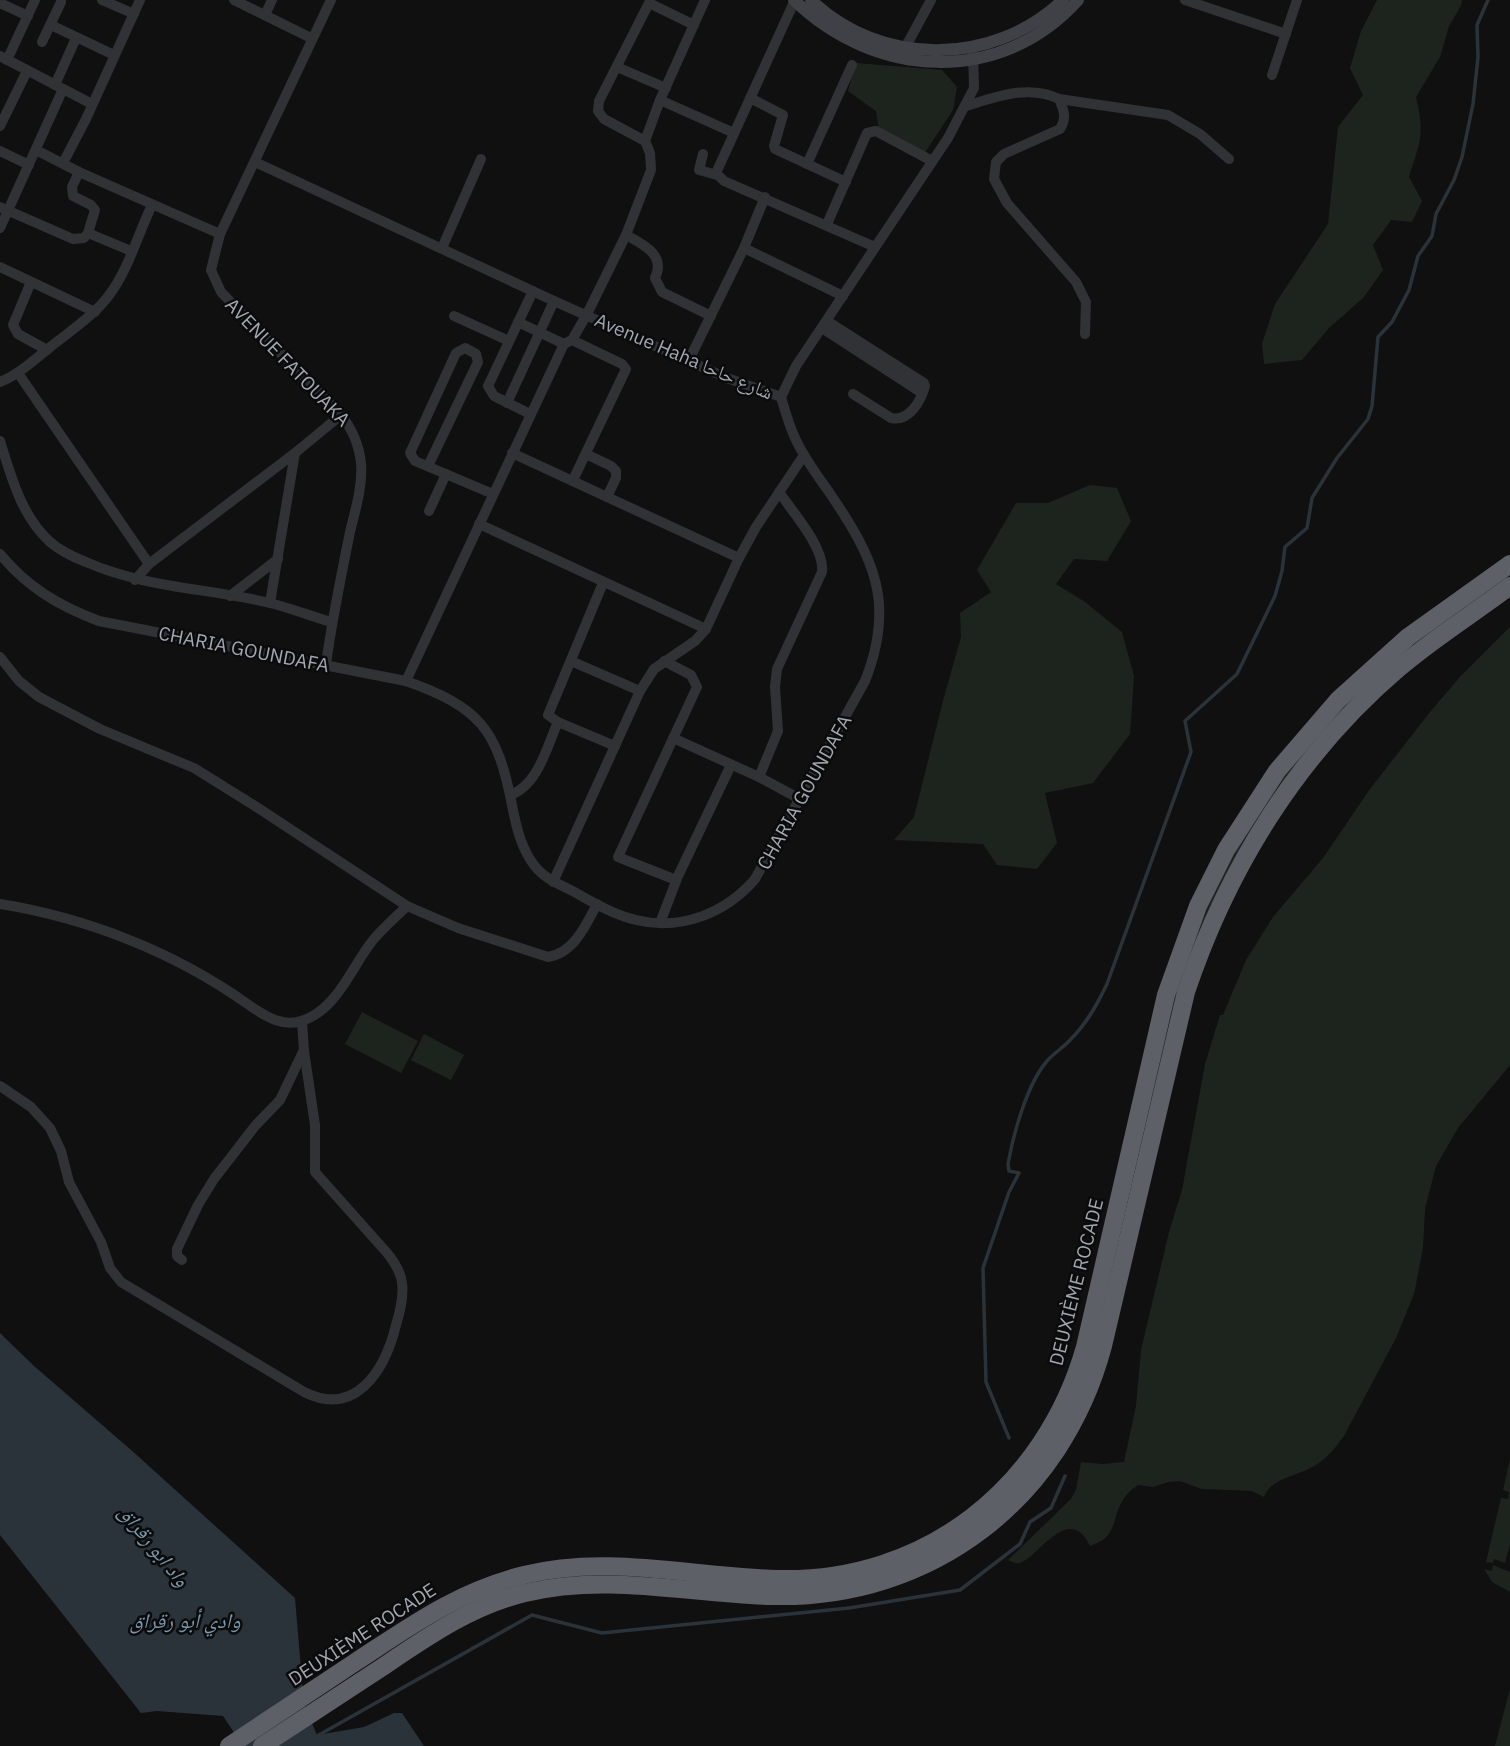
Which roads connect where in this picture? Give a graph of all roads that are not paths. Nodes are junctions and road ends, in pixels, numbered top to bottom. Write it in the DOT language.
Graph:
graph roads {
  1 [pos="35,0"];
  2 [pos="73,0"];
  3 [pos="102,0"];
  4 [pos="140,0"];
  5 [pos="234,0"];
  6 [pos="272,0"];
  7 [pos="331,0"];
  8 [pos="705,0"];
  9 [pos="794,0"];
  10 [pos="811,0"];
  11 [pos="932,0"];
  12 [pos="1187,0"];
  13 [pos="1297,0"];
  14 [pos="60,1"];
  15 [pos="646,2"];
  16 [pos="1069,2"];
  17 [pos="0,3"];
  18 [pos="134,15"];
  19 [pos="265,15"];
  20 [pos="28,16"];
  21 [pos="51,25"];
  22 [pos="694,25"];
  23 [pos="1286,34"];
  24 [pos="76,38"];
  25 [pos="311,38"];
  26 [pos="43,42"];
  27 [pos="905,48"];
  28 [pos="974,53"];
  29 [pos="114,55"];
  30 [pos="4,58"];
  31 [pos="852,65"];
  32 [pos="617,67"];
  33 [pos="27,71"];
  34 [pos="1272,75"];
  35 [pos="59,87"];
  36 [pos="666,88"];
  37 [pos="750,98"];
  38 [pos="1059,99"];
  39 [pos="660,100"];
  40 [pos="92,104"];
  41 [pos="966,106"];
  42 [pos="0,126"];
  43 [pos="734,133"];
  44 [pos="645,141"];
  45 [pos="36,150"];
  46 [pos="0,151"];
  47 [pos="703,154"];
  48 [pos="481,159"];
  49 [pos="1229,159"];
  50 [pos="932,161"];
  51 [pos="255,162"];
  52 [pos="63,163"];
  53 [pos="807,164"];
  54 [pos="29,165"];
  55 [pos="79,172"];
  56 [pos="717,175"];
  57 [pos="846,182"];
  58 [pos="765,197"];
  59 [pos="152,205"];
  60 [pos="4,208"];
  61 [pos="827,224"];
  62 [pos="0,228"];
  63 [pos="88,233"];
  64 [pos="220,234"];
  65 [pos="626,235"];
  66 [pos="875,247"];
  67 [pos="442,248"];
  68 [pos="744,248"];
  69 [pos="131,251"];
  70 [pos="0,267"];
  71 [pos="31,282"];
  72 [pos="533,291"];
  73 [pos="843,296"];
  74 [pos="554,301"];
  75 [pos="95,312"];
  76 [pos="587,314"];
  77 [pos="711,316"];
  78 [pos="454,317"];
  79 [pos="518,322"];
  80 [pos="825,325"];
  81 [pos="540,332"];
  82 [pos="1085,334"];
  83 [pos="509,341"];
  84 [pos="568,342"];
  85 [pos="47,350"];
  86 [pos="689,360"];
  87 [pos="18,373"];
  88 [pos="0,382"];
  89 [pos="853,394"];
  90 [pos="781,397"];
  91 [pos="507,403"];
  92 [pos="530,414"];
  93 [pos="341,415"];
  94 [pos="0,441"];
  95 [pos="295,453"];
  96 [pos="512,453"];
  97 [pos="586,454"];
  98 [pos="804,455"];
  99 [pos="428,466"];
  100 [pos="446,474"];
  101 [pos="573,480"];
  102 [pos="779,492"];
  103 [pos="493,494"];
  104 [pos="607,497"];
  105 [pos="429,511"];
  106 [pos="479,524"];
  107 [pos="0,554"];
  108 [pos="739,558"];
  109 [pos="278,559"];
  110 [pos="149,564"];
  111 [pos="1510,564"];
  112 [pos="135,580"];
  113 [pos="603,583"];
  114 [pos="1510,586"];
  115 [pos="230,596"];
  116 [pos="271,603"];
  117 [pos="331,622"];
  118 [pos="706,629"];
  119 [pos="0,657"];
  120 [pos="664,661"];
  121 [pos="571,662"];
  122 [pos="326,664"];
  123 [pos="406,681"];
  124 [pos="640,691"];
  125 [pos="558,722"];
  126 [pos="673,738"];
  127 [pos="615,746"];
  128 [pos="731,765"];
  129 [pos="759,777"];
  130 [pos="510,795"];
  131 [pos="800,799"];
  132 [pos="677,880"];
  133 [pos="553,882"];
  134 [pos="0,904"];
  135 [pos="597,904"];
  136 [pos="407,906"];
  137 [pos="660,923"];
  138 [pos="302,1021"];
  139 [pos="304,1051"];
  140 [pos="0,1086"];
  141 [pos="182,1260"];
  142 [pos="229,1746"];
  143 [pos="262,1746"];
  1 -- 20 [label="street"];
  2 -- 14 [label="street"];
  3 -- 18 [label="street"];
  4 -- 18 [label="street"];
  5 -- 19 [label="street"];
  6 -- 19 [label="street"];
  7 -- 25 [label="street, AVENUE FATOUAKA"];
  8 -- 22 [label="street"];
  9 -- 28 [label="street"];
  9 -- 37 [label="street"];
  10 -- 27 [label="street"];
  11 -- 27 [label="street"];
  12 -- 23 [label="street"];
  13 -- 23 [label="street"];
  14 -- 21 [label="street"];
  15 -- 22 [label="street"];
  15 -- 32 [label="street"];
  16 -- 28 [label="street"];
  17 -- 20 [label="street"];
  18 -- 29 [label="street"];
  19 -- 25 [label="street"];
  20 -- 30 [label="street"];
  21 -- 24 [label="street"];
  21 -- 26 [label="street"];
  22 -- 36 [label="street"];
  23 -- 34 [label="street"];
  24 -- 29 [label="street"];
  24 -- 35 [label="street"];
  25 -- 51 [label="street, AVENUE FATOUAKA"];
  27 -- 28 [label="street"];
  28 -- 41 [label="street, Avenue Haha شارع حاحا"];
  29 -- 40 [label="street"];
  30 -- 33 [label="street"];
  31 -- 53 [label="street"];
  32 -- 36 [label="street"];
  32 -- 44 [label="street"];
  33 -- 35 [label="street"];
  33 -- 42 [label="street"];
  35 -- 40 [label="street"];
  35 -- 45 [label="street"];
  36 -- 39 [label="street"];
  37 -- 43 [label="street"];
  37 -- 53 [label="street"];
  38 -- 41 [label="street"];
  38 -- 49 [label="street"];
  38 -- 82 [label="street"];
  39 -- 43 [label="street"];
  39 -- 44 [label="street"];
  40 -- 52 [label="street"];
  41 -- 50 [label="street, Avenue Haha شارع حاحا"];
  43 -- 56 [label="street"];
  44 -- 65 [label="street"];
  45 -- 52 [label="street"];
  45 -- 54 [label="street"];
  46 -- 54 [label="street"];
  47 -- 56 [label="street"];
  48 -- 67 [label="street"];
  50 -- 57 [label="street"];
  50 -- 66 [label="street, Avenue Haha شارع حاحا"];
  51 -- 64 [label="street, AVENUE FATOUAKA"];
  51 -- 67 [label="street, Avenue Haha شارع حاحا"];
  52 -- 55 [label="street"];
  53 -- 57 [label="street"];
  54 -- 60 [label="street"];
  55 -- 59 [label="street"];
  55 -- 63 [label="street"];
  56 -- 58 [label="street"];
  57 -- 61 [label="street"];
  58 -- 61 [label="street"];
  58 -- 68 [label="street"];
  59 -- 64 [label="street"];
  59 -- 69 [label="street"];
  60 -- 62 [label="street"];
  60 -- 63 [label="street"];
  61 -- 66 [label="street"];
  63 -- 69 [label="street"];
  64 -- 93 [label="street, AVENUE FATOUAKA"];
  65 -- 76 [label="street"];
  65 -- 77 [label="street"];
  66 -- 73 [label="street, Avenue Haha شارع حاحا"];
  67 -- 72 [label="street, Avenue Haha شارع حاحا"];
  68 -- 73 [label="street"];
  68 -- 77 [label="street"];
  69 -- 75 [label="street"];
  70 -- 71 [label="street"];
  71 -- 75 [label="street"];
  71 -- 85 [label="street"];
  72 -- 74 [label="street, Avenue Haha شارع حاحا"];
  72 -- 79 [label="street"];
  73 -- 80 [label="street, Avenue Haha شارع حاحا"];
  74 -- 76 [label="street, Avenue Haha شارع حاحا"];
  74 -- 81 [label="street"];
  75 -- 85 [label="street"];
  76 -- 84 [label="street"];
  76 -- 86 [label="street, Avenue Haha شارع حاحا"];
  77 -- 86 [label="street"];
  78 -- 83 [label="street"];
  79 -- 81 [label="street"];
  79 -- 83 [label="street"];
  80 -- 89 [label="street"];
  80 -- 90 [label="street, Avenue Haha شارع حاحا"];
  81 -- 84 [label="street"];
  81 -- 91 [label="street"];
  83 -- 91 [label="street"];
  84 -- 92 [label="street"];
  84 -- 97 [label="street"];
  85 -- 87 [label="street"];
  86 -- 90 [label="street, Avenue Haha شارع حاحا"];
  87 -- 88 [label="street"];
  87 -- 110 [label="street"];
  90 -- 98 [label="street, CHARIA GOUNDAFA"];
  91 -- 92 [label="street"];
  92 -- 96 [label="street"];
  93 -- 95 [label="street"];
  93 -- 117 [label="street, AVENUE FATOUAKA"];
  94 -- 112 [label="street"];
  95 -- 109 [label="street"];
  95 -- 110 [label="street"];
  96 -- 101 [label="street"];
  96 -- 103 [label="street"];
  97 -- 101 [label="street"];
  97 -- 104 [label="street"];
  98 -- 102 [label="street"];
  98 -- 131 [label="street, CHARIA GOUNDAFA"];
  99 -- 99 [label="street"];
  99 -- 100 [label="street"];
  100 -- 103 [label="street"];
  100 -- 105 [label="street"];
  101 -- 104 [label="street"];
  102 -- 108 [label="street"];
  102 -- 129 [label="street"];
  103 -- 106 [label="street"];
  104 -- 108 [label="street"];
  106 -- 113 [label="street"];
  106 -- 123 [label="street"];
  107 -- 122 [label="street, CHARIA GOUNDAFA"];
  108 -- 118 [label="street"];
  109 -- 115 [label="street"];
  109 -- 116 [label="street"];
  110 -- 112 [label="street"];
  111 -- 142 [label="highway, DEUXIÈME ROCADE"];
  112 -- 115 [label="street"];
  113 -- 118 [label="street"];
  113 -- 121 [label="street"];
  114 -- 143 [label="highway, DEUXIÈME ROCADE"];
  115 -- 116 [label="street"];
  116 -- 117 [label="street"];
  117 -- 122 [label="street, AVENUE FATOUAKA"];
  118 -- 120 [label="street"];
  119 -- 136 [label="street"];
  120 -- 124 [label="street"];
  120 -- 126 [label="street"];
  121 -- 124 [label="street"];
  121 -- 125 [label="street"];
  122 -- 123 [label="street, CHARIA GOUNDAFA"];
  123 -- 130 [label="street, CHARIA GOUNDAFA"];
  124 -- 127 [label="street"];
  125 -- 127 [label="street"];
  125 -- 130 [label="street"];
  126 -- 128 [label="street"];
  126 -- 132 [label="street"];
  127 -- 133 [label="street"];
  128 -- 129 [label="street"];
  128 -- 132 [label="street"];
  129 -- 131 [label="street"];
  130 -- 133 [label="street, CHARIA GOUNDAFA"];
  131 -- 137 [label="street, CHARIA GOUNDAFA"];
  132 -- 137 [label="street"];
  133 -- 135 [label="street, CHARIA GOUNDAFA"];
  134 -- 138 [label="street"];
  135 -- 136 [label="street"];
  135 -- 137 [label="street, CHARIA GOUNDAFA"];
  136 -- 138 [label="street"];
  138 -- 139 [label="street"];
  139 -- 140 [label="street"];
  139 -- 141 [label="street"];
}
